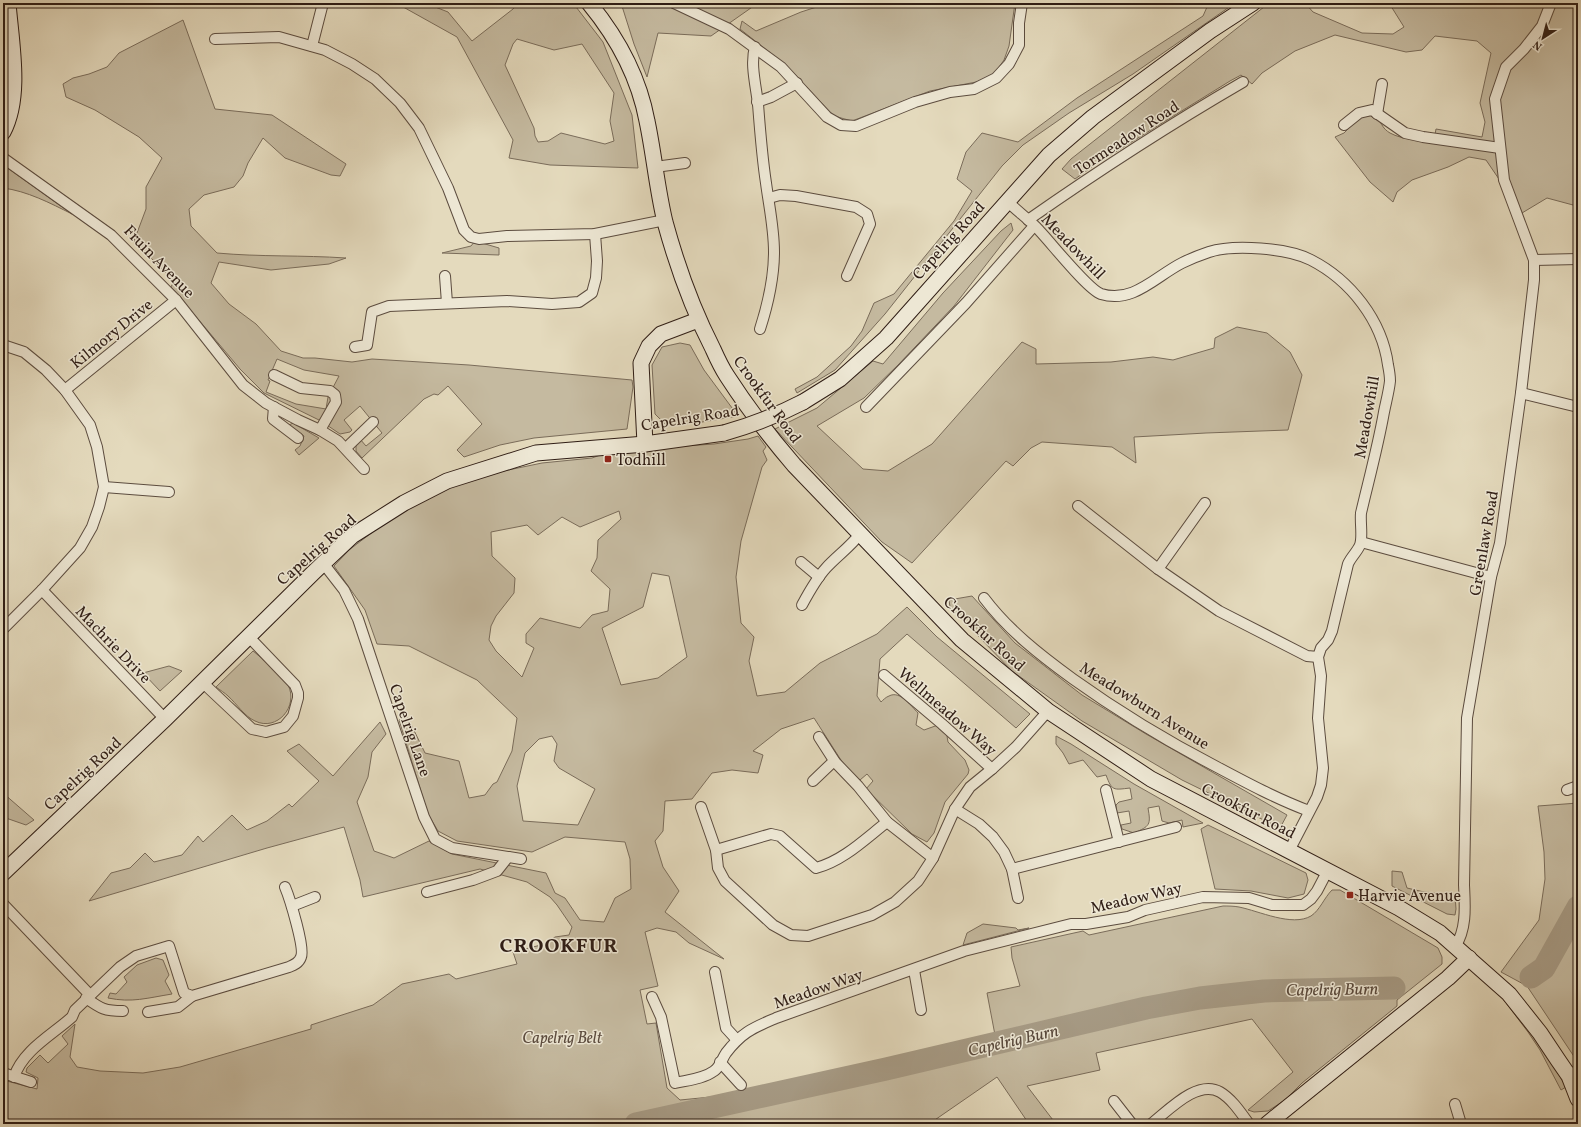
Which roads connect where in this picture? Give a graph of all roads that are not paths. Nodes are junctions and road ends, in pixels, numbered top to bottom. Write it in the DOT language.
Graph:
graph roads {
  1 [pos="8,3"];
  2 [pos="323,3"];
  3 [pos="589,3"];
  4 [pos="674,3"];
  5 [pos="1022,3"];
  6 [pos="1253,3"];
  7 [pos="1552,3"];
  8 [pos="214,39"];
  9 [pos="312,46"];
  10 [pos="755,47"];
  11 [pos="1243,82"];
  12 [pos="797,83"];
  13 [pos="1382,84"];
  14 [pos="757,102"];
  15 [pos="1377,114"];
  16 [pos="1344,125"];
  17 [pos="3,132"];
  18 [pos="1500,148"];
  19 [pos="3,158"];
  20 [pos="685,164"];
  21 [pos="655,167"];
  22 [pos="769,198"];
  23 [pos="1007,201"];
  24 [pos="665,220"];
  25 [pos="1031,223"];
  26 [pos="595,234"];
  27 [pos="1578,259"];
  28 [pos="1534,260"];
  29 [pos="445,276"];
  30 [pos="847,276"];
  31 [pos="176,300"];
  32 [pos="447,303"];
  33 [pos="698,320"];
  34 [pos="760,329"];
  35 [pos="3,345"];
  36 [pos="356,347"];
  37 [pos="274,375"];
  38 [pos="66,390"];
  39 [pos="1521,393"];
  40 [pos="866,407"];
  41 [pos="1578,407"];
  42 [pos="274,408"];
  43 [pos="373,422"];
  44 [pos="320,430"];
  45 [pos="298,438"];
  46 [pos="645,444"];
  47 [pos="346,448"];
  48 [pos="364,469"];
  49 [pos="104,487"];
  50 [pos="170,492"];
  51 [pos="1205,503"];
  52 [pos="1078,506"];
  53 [pos="860,534"];
  54 [pos="1361,542"];
  55 [pos="801,562"];
  56 [pos="323,564"];
  57 [pos="1158,569"];
  58 [pos="819,577"];
  59 [pos="1491,577"];
  60 [pos="42,590"];
  61 [pos="984,598"];
  62 [pos="802,605"];
  63 [pos="3,629"];
  64 [pos="248,636"];
  65 [pos="1318,657"];
  66 [pos="884,675"];
  67 [pos="202,682"];
  68 [pos="1048,711"];
  69 [pos="165,719"];
  70 [pos="819,737"];
  71 [pos="834,761"];
  72 [pos="992,769"];
  73 [pos="813,782"];
  74 [pos="1578,786"];
  75 [pos="1106,790"];
  76 [pos="1567,790"];
  77 [pos="701,807"];
  78 [pos="955,809"];
  79 [pos="1310,811"];
  80 [pos="887,822"];
  81 [pos="1176,828"];
  82 [pos="1119,842"];
  83 [pos="716,850"];
  84 [pos="1289,851"];
  85 [pos="508,857"];
  86 [pos="933,858"];
  87 [pos="521,859"];
  88 [pos="1012,869"];
  89 [pos="1328,870"];
  90 [pos="3,873"];
  91 [pos="285,887"];
  92 [pos="427,892"];
  93 [pos="314,897"];
  94 [pos="1018,898"];
  95 [pos="3,904"];
  96 [pos="292,906"];
  97 [pos="1455,947"];
  98 [pos="1469,958"];
  99 [pos="914,970"];
  100 [pos="715,972"];
  101 [pos="192,996"];
  102 [pos="88,997"];
  103 [pos="652,997"];
  104 [pos="922,1010"];
  105 [pos="123,1011"];
  106 [pos="148,1012"];
  107 [pos="736,1040"];
  108 [pos="720,1062"];
  109 [pos="3,1073"];
  110 [pos="1573,1073"];
  111 [pos="14,1077"];
  112 [pos="31,1082"];
  113 [pos="741,1086"];
  114 [pos="1578,1099"];
  115 [pos="1114,1101"];
  116 [pos="1455,1104"];
  117 [pos="1457,1123"];
  118 [pos="1132,1124"];
  119 [pos="1151,1124"];
  120 [pos="1249,1124"];
  121 [pos="1267,1124"];
  1 -- 17 [label="street"];
  2 -- 9 [label="street"];
  3 -- 21 [label="street, Crookfur Road"];
  4 -- 10 [label="street"];
  5 -- 12 [label="street"];
  6 -- 23 [label="street, Capelrig Road"];
  7 -- 18 [label="street, Greenlaw Road"];
  8 -- 9 [label="street"];
  9 -- 26 [label="street"];
  10 -- 12 [label="street"];
  10 -- 14 [label="street"];
  11 -- 25 [label="street, Tormeadow Road"];
  12 -- 14 [label="street"];
  13 -- 15 [label="street"];
  14 -- 22 [label="street"];
  15 -- 16 [label="street"];
  15 -- 18 [label="street"];
  18 -- 28 [label="street, Greenlaw Road"];
  19 -- 31 [label="street, Fruin Avenue"];
  20 -- 21 [label="street"];
  21 -- 24 [label="street, Crookfur Road"];
  22 -- 30 [label="street"];
  22 -- 34 [label="street"];
  23 -- 25 [label="street, Meadowhill"];
  23 -- 46 [label="street, Capelrig Road, bridge"];
  24 -- 26 [label="street"];
  24 -- 33 [label="street, Crookfur Road"];
  25 -- 40 [label="street, Tormeadow Road"];
  25 -- 54 [label="street, Meadowhill"];
  26 -- 32 [label="street"];
  27 -- 28 [label="street"];
  28 -- 39 [label="street, Greenlaw Road"];
  29 -- 32 [label="street"];
  31 -- 38 [label="street, Kilmory Drive"];
  31 -- 42 [label="street, Fruin Avenue"];
  32 -- 36 [label="street"];
  33 -- 46 [label="street"];
  33 -- 53 [label="street, Crookfur Road"];
  35 -- 38 [label="street"];
  37 -- 44 [label="street"];
  38 -- 49 [label="street"];
  39 -- 41 [label="street"];
  39 -- 59 [label="street, Greenlaw Road"];
  42 -- 44 [label="street, Fruin Avenue"];
  42 -- 45 [label="street"];
  43 -- 47 [label="street"];
  44 -- 47 [label="street, Fruin Avenue"];
  46 -- 56 [label="street, Capelrig Road"];
  47 -- 48 [label="street, Fruin Avenue"];
  49 -- 50 [label="street"];
  49 -- 60 [label="street"];
  51 -- 57 [label="street"];
  52 -- 57 [label="street"];
  53 -- 58 [label="street"];
  53 -- 68 [label="street, Crookfur Road"];
  54 -- 59 [label="street"];
  54 -- 65 [label="street"];
  55 -- 58 [label="street"];
  56 -- 64 [label="street, Capelrig Road"];
  56 -- 85 [label="street, Capelrig Lane"];
  57 -- 65 [label="street"];
  58 -- 62 [label="street"];
  59 -- 97 [label="street, Greenlaw Road"];
  60 -- 63 [label="street"];
  60 -- 69 [label="street, Machrie Drive"];
  61 -- 79 [label="street, Meadowburn Avenue"];
  64 -- 67 [label="street, Capelrig Road"];
  64 -- 67 [label="street"];
  65 -- 79 [label="street"];
  66 -- 72 [label="street, Wellmeadow Way"];
  67 -- 69 [label="street, Capelrig Road"];
  68 -- 72 [label="street, Wellmeadow Way"];
  68 -- 84 [label="street, Crookfur Road"];
  69 -- 90 [label="street, Capelrig Road"];
  70 -- 71 [label="street"];
  71 -- 73 [label="street"];
  71 -- 80 [label="street"];
  72 -- 78 [label="street, Wellmeadow Way"];
  74 -- 76 [label="street"];
  75 -- 82 [label="street"];
  77 -- 83 [label="street, Wellmeadow Way"];
  78 -- 86 [label="street, Wellmeadow Way"];
  78 -- 88 [label="street"];
  79 -- 84 [label="street"];
  80 -- 83 [label="street"];
  80 -- 86 [label="street"];
  81 -- 82 [label="street"];
  82 -- 88 [label="street"];
  83 -- 86 [label="street, Wellmeadow Way"];
  84 -- 89 [label="street, Crookfur Road"];
  85 -- 87 [label="street, Capelrig Lane"];
  85 -- 92 [label="street"];
  88 -- 94 [label="street"];
  89 -- 97 [label="street, Crookfur Road"];
  89 -- 99 [label="street, Meadow Way"];
  91 -- 96 [label="street"];
  93 -- 96 [label="street"];
  95 -- 102 [label="street"];
  96 -- 101 [label="street"];
  97 -- 98 [label="street, Crookfur Road"];
  98 -- 110 [label="street, Crookfur Road"];
  98 -- 121 [label="street"];
  99 -- 104 [label="street"];
  99 -- 107 [label="street, Meadow Way"];
  100 -- 107 [label="street"];
  101 -- 102 [label="street"];
  101 -- 106 [label="street"];
  102 -- 105 [label="street"];
  102 -- 111 [label="street"];
  103 -- 108 [label="street, Meadow Way"];
  107 -- 108 [label="street, Meadow Way"];
  108 -- 113 [label="street"];
  109 -- 111 [label="street"];
  110 -- 114 [label="street, Crookfur Road"];
  111 -- 112 [label="street"];
  115 -- 118 [label="street"];
  116 -- 117 [label="street"];
  119 -- 120 [label="street"];
}
